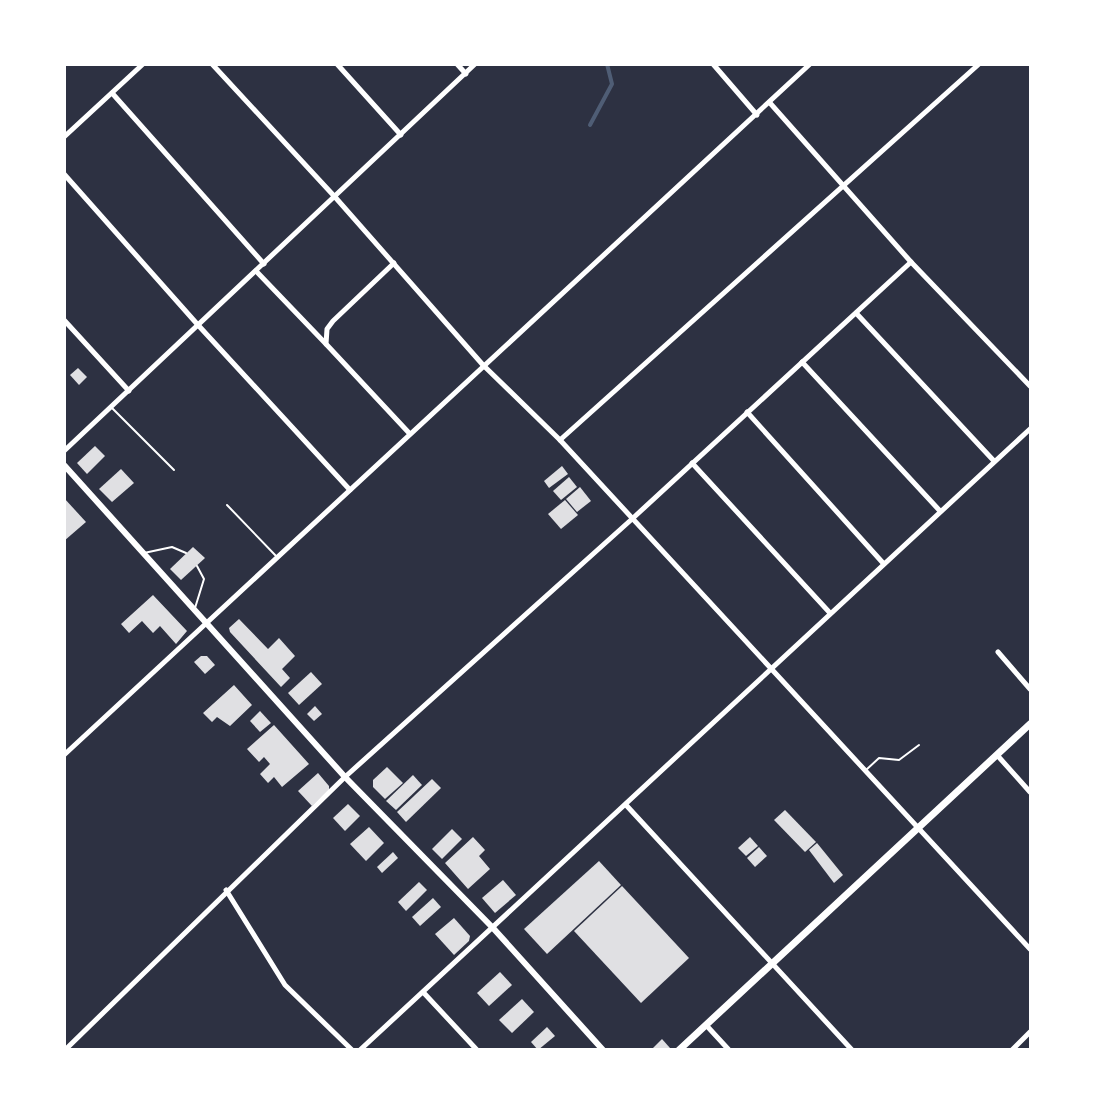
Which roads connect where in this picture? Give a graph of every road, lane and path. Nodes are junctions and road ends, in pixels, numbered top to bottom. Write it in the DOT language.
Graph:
graph roads {
  1 [pos="143,64"];
  2 [pos="212,64"];
  3 [pos="336,64"];
  4 [pos="457,64"];
  5 [pos="475,64"];
  6 [pos="713,64"];
  7 [pos="810,64"];
  8 [pos="979,64"];
  9 [pos="466,74"];
  10 [pos="112,93"];
  11 [pos="770,104"];
  12 [pos="757,116"];
  13 [pos="401,135"];
  14 [pos="64,137"];
  15 [pos="64,174"];
  16 [pos="843,185"];
  17 [pos="335,196"];
  18 [pos="911,262"];
  19 [pos="394,263"];
  20 [pos="264,264"];
  21 [pos="256,271"];
  22 [pos="856,313"];
  23 [pos="64,320"];
  24 [pos="198,326"];
  25 [pos="326,344"];
  26 [pos="802,362"];
  27 [pos="483,366"];
  28 [pos="1030,386"];
  29 [pos="129,390"];
  30 [pos="111,407"];
  31 [pos="747,412"];
  32 [pos="1030,429"];
  33 [pos="410,434"];
  34 [pos="560,440"];
  35 [pos="64,451"];
  36 [pos="994,461"];
  37 [pos="692,463"];
  38 [pos="64,465"];
  39 [pos="174,470"];
  40 [pos="350,490"];
  41 [pos="227,505"];
  42 [pos="940,511"];
  43 [pos="632,519"];
  44 [pos="144,553"];
  45 [pos="186,553"];
  46 [pos="278,558"];
  47 [pos="884,564"];
  48 [pos="197,566"];
  49 [pos="195,608"];
  50 [pos="830,613"];
  51 [pos="208,623"];
  52 [pos="998,652"];
  53 [pos="771,669"];
  54 [pos="1030,689"];
  55 [pos="1030,724"];
  56 [pos="919,745"];
  57 [pos="66,752"];
  58 [pos="997,755"];
  59 [pos="865,771"];
  60 [pos="345,777"];
  61 [pos="1030,792"];
  62 [pos="626,805"];
  63 [pos="918,828"];
  64 [pos="226,890"];
  65 [pos="493,928"];
  66 [pos="1030,950"];
  67 [pos="772,964"];
  68 [pos="423,992"];
  69 [pos="706,1025"];
  70 [pos="1030,1032"];
  71 [pos="65,1050"];
  72 [pos="352,1050"];
  73 [pos="360,1050"];
  74 [pos="477,1050"];
  75 [pos="603,1050"];
  76 [pos="679,1050"];
  77 [pos="729,1050"];
  78 [pos="852,1050"];
  79 [pos="1012,1050"];
  1 -- 10 [label="street"];
  2 -- 17 [label="street"];
  3 -- 13 [label="street"];
  4 -- 9 [label="street"];
  5 -- 9 [label="street"];
  6 -- 12 [label="street"];
  7 -- 11 [label="street"];
  8 -- 16 [label="street"];
  9 -- 13 [label="street"];
  10 -- 14 [label="street"];
  10 -- 20 [label="street"];
  11 -- 12 [label="street"];
  11 -- 16 [label="street"];
  12 -- 27 [label="street"];
  13 -- 17 [label="street"];
  15 -- 24 [label="street"];
  16 -- 18 [label="street"];
  16 -- 34 [label="street"];
  17 -- 19 [label="street"];
  17 -- 20 [label="street"];
  18 -- 22 [label="street"];
  18 -- 28 [label="street"];
  19 -- 25 [label="street"];
  19 -- 27 [label="street"];
  20 -- 21 [label="street"];
  21 -- 24 [label="street"];
  21 -- 25 [label="street"];
  22 -- 26 [label="street"];
  22 -- 36 [label="street"];
  23 -- 29 [label="street"];
  24 -- 29 [label="street"];
  24 -- 40 [label="street"];
  25 -- 33 [label="street"];
  26 -- 31 [label="street"];
  26 -- 42 [label="street"];
  27 -- 33 [label="street"];
  27 -- 34 [label="street"];
  29 -- 30 [label="street"];
  30 -- 35 [label="street"];
  30 -- 39 [label="lane"];
  31 -- 37 [label="street"];
  31 -- 47 [label="street"];
  32 -- 36 [label="street"];
  33 -- 40 [label="street"];
  34 -- 43 [label="street"];
  36 -- 42 [label="street"];
  37 -- 43 [label="street"];
  37 -- 50 [label="street"];
  38 -- 44 [label="street"];
  40 -- 46 [label="street"];
  41 -- 46 [label="lane"];
  42 -- 47 [label="street"];
  43 -- 53 [label="street"];
  43 -- 60 [label="street"];
  44 -- 45 [label="lane"];
  44 -- 49 [label="street"];
  46 -- 51 [label="street"];
  47 -- 50 [label="street"];
  48 -- 49 [label="lane"];
  49 -- 51 [label="street"];
  50 -- 53 [label="street"];
  51 -- 57 [label="street"];
  51 -- 60 [label="street"];
  52 -- 54 [label="street"];
  53 -- 59 [label="street"];
  53 -- 62 [label="street"];
  55 -- 58 [label="main road"];
  56 -- 59 [label="lane"];
  58 -- 61 [label="street"];
  58 -- 63 [label="main road"];
  59 -- 63 [label="street"];
  60 -- 64 [label="street"];
  60 -- 65 [label="street"];
  62 -- 65 [label="street"];
  62 -- 67 [label="street"];
  63 -- 66 [label="street"];
  63 -- 67 [label="main road"];
  64 -- 71 [label="street"];
  64 -- 72 [label="street"];
  65 -- 68 [label="street"];
  65 -- 75 [label="street"];
  67 -- 69 [label="main road"];
  67 -- 78 [label="street"];
  68 -- 73 [label="street"];
  68 -- 74 [label="street"];
  69 -- 76 [label="main road"];
  69 -- 77 [label="street"];
  70 -- 79 [label="street"];
}
